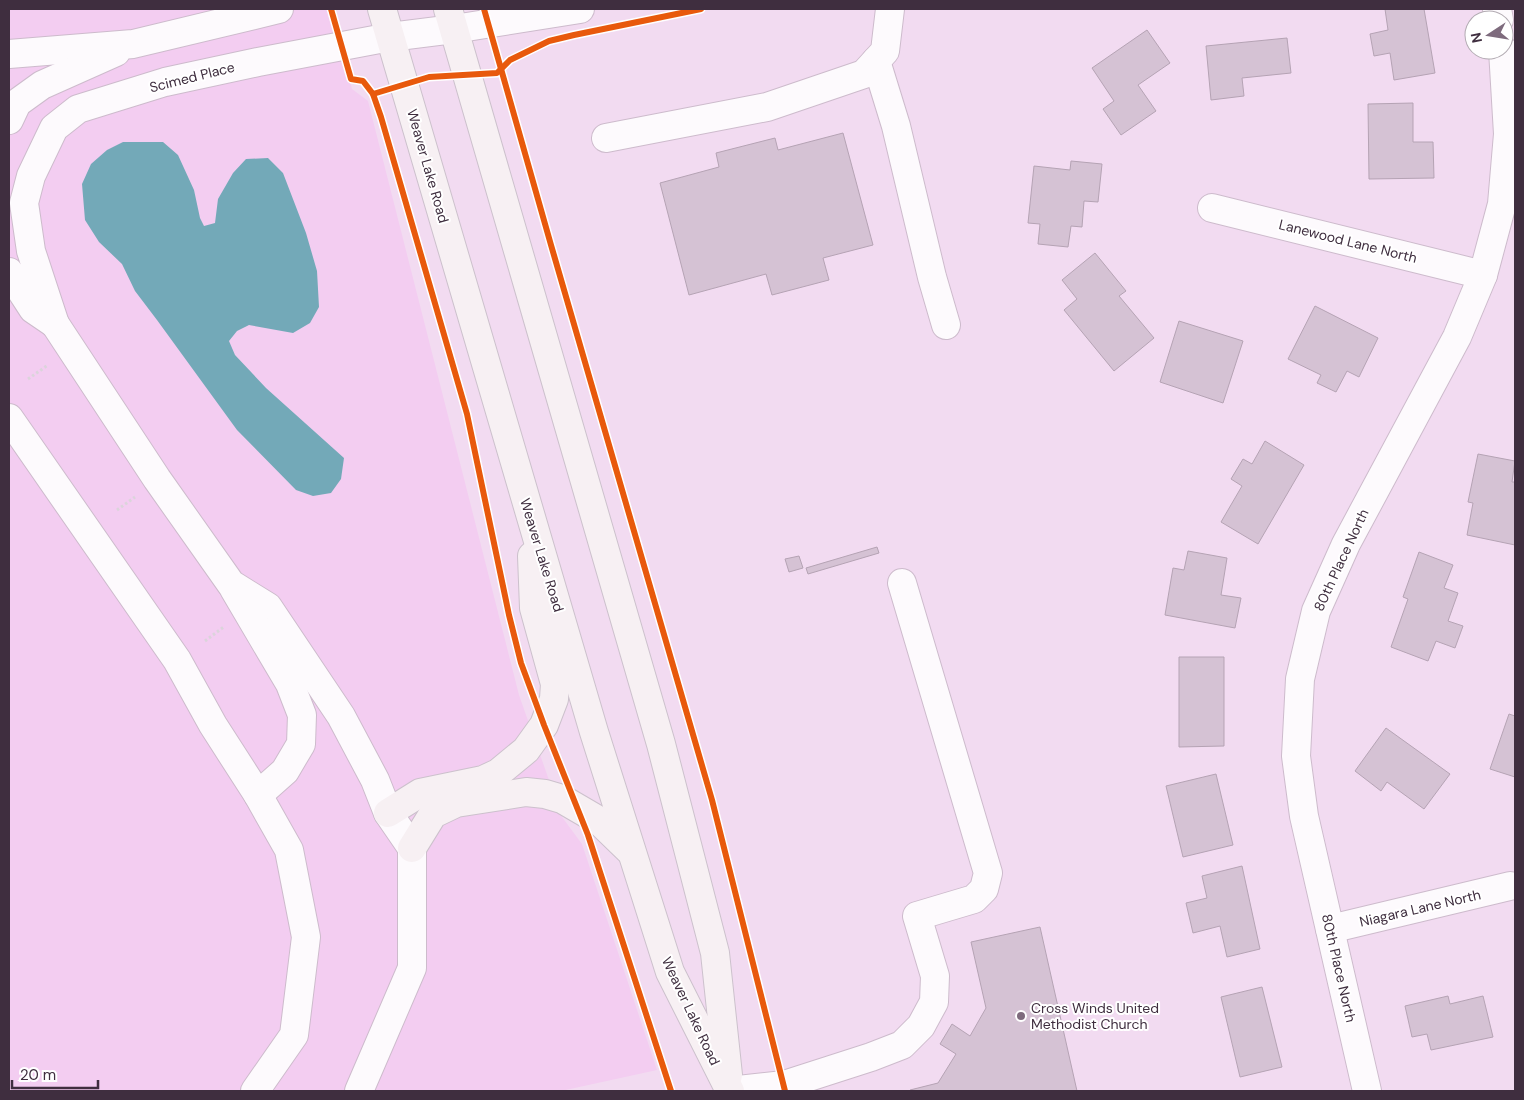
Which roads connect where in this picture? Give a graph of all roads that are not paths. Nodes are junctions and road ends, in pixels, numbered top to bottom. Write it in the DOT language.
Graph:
graph roads {
  1 [pos="279,9"];
  2 [pos="382,9"];
  3 [pos="580,9"];
  4 [pos="890,9"];
  5 [pos="451,19"];
  6 [pos="390,37"];
  7 [pos="133,44"];
  8 [pos="9,54"];
  9 [pos="876,60"];
  10 [pos="1504,60"];
  11 [pos="12,107"];
  12 [pos="54,128"];
  13 [pos="606,138"];
  14 [pos="1212,208"];
  15 [pos="9,272"];
  16 [pos="1483,275"];
  17 [pos="55,324"];
  18 [pos="946,326"];
  19 [pos="9,418"];
  20 [pos="531,517"];
  21 [pos="902,583"];
  22 [pos="231,584"];
  23 [pos="258,795"];
  24 [pos="388,813"];
  25 [pos="412,848"];
  26 [pos="632,853"];
  27 [pos="1510,886"];
  28 [pos="1330,929"];
  29 [pos="255,1091"];
  30 [pos="359,1091"];
  31 [pos="730,1091"];
  32 [pos="1366,1091"];
  1 -- 7 [label="street"];
  2 -- 6 [label="main road, Weaver Lake Road"];
  3 -- 5 [label="street, Scimed Place"];
  4 -- 9 [label="street"];
  5 -- 6 [label="street, Scimed Place"];
  5 -- 31 [label="main road, Weaver Lake Road"];
  6 -- 12 [label="street, Scimed Place"];
  6 -- 20 [label="main road, Weaver Lake Road"];
  7 -- 8 [label="street"];
  7 -- 11 [label="street"];
  9 -- 13 [label="street"];
  9 -- 18 [label="street"];
  10 -- 16 [label="street, 80th Place North"];
  11 -- 12 [label="street"];
  12 -- 17 [label="street"];
  14 -- 16 [label="street, Lanewood Lane North"];
  15 -- 17 [label="street"];
  16 -- 28 [label="street, 80th Place North"];
  17 -- 22 [label="street"];
  19 -- 23 [label="street"];
  20 -- 24 [label="main road"];
  20 -- 26 [label="main road, Weaver Lake Road"];
  21 -- 31 [label="street"];
  22 -- 23 [label="street"];
  22 -- 24 [label="street"];
  23 -- 29 [label="street"];
  24 -- 25 [label="street"];
  25 -- 26 [label="main road"];
  25 -- 30 [label="street"];
  26 -- 31 [label="main road, Weaver Lake Road"];
  27 -- 28 [label="street, Niagara Lane North"];
  28 -- 32 [label="street, 80th Place North"];
}
